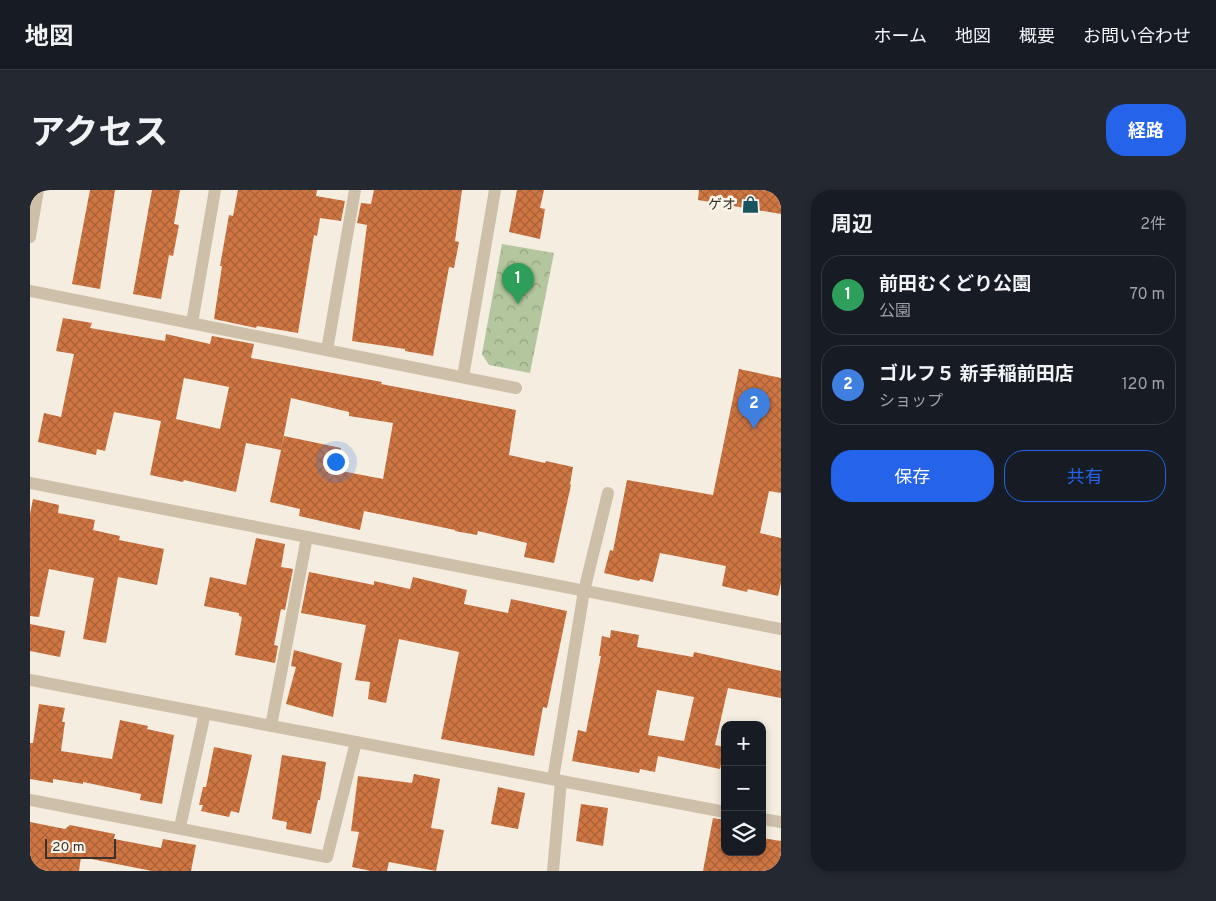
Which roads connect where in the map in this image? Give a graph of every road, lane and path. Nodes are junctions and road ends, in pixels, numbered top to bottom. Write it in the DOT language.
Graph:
graph roads {
  1 [pos="38,190"];
  2 [pos="215,190"];
  3 [pos="355,190"];
  4 [pos="495,190"];
  5 [pos="30,237"];
  6 [pos="30,291"];
  7 [pos="192,323"];
  8 [pos="327,350"];
  9 [pos="463,377"];
  10 [pos="516,388"];
  11 [pos="30,483"];
  12 [pos="608,493"];
  13 [pos="307,537"];
  14 [pos="584,591"];
  15 [pos="781,629"];
  16 [pos="30,680"];
  17 [pos="205,714"];
  18 [pos="271,726"];
  19 [pos="356,742"];
  20 [pos="557,780"];
  21 [pos="30,800"];
  22 [pos="721,811"];
  23 [pos="766,820"];
  24 [pos="781,822"];
  25 [pos="180,827"];
  26 [pos="555,871"];
  1 -- 5 [label="street"];
  2 -- 7 [label="street"];
  3 -- 8 [label="street"];
  4 -- 9 [label="street"];
  6 -- 7 [label="street"];
  7 -- 8 [label="street"];
  8 -- 9 [label="street"];
  9 -- 10 [label="street"];
  11 -- 13 [label="street"];
  12 -- 14 [label="street"];
  13 -- 14 [label="street"];
  13 -- 18 [label="street"];
  14 -- 15 [label="street"];
  14 -- 20 [label="street"];
  16 -- 17 [label="street"];
  17 -- 18 [label="street"];
  17 -- 25 [label="street"];
  18 -- 19 [label="street"];
  19 -- 20 [label="street"];
  19 -- 25 [label="street"];
  20 -- 22 [label="street"];
  20 -- 26 [label="street"];
  21 -- 25 [label="street"];
  23 -- 24 [label="street"];
}
